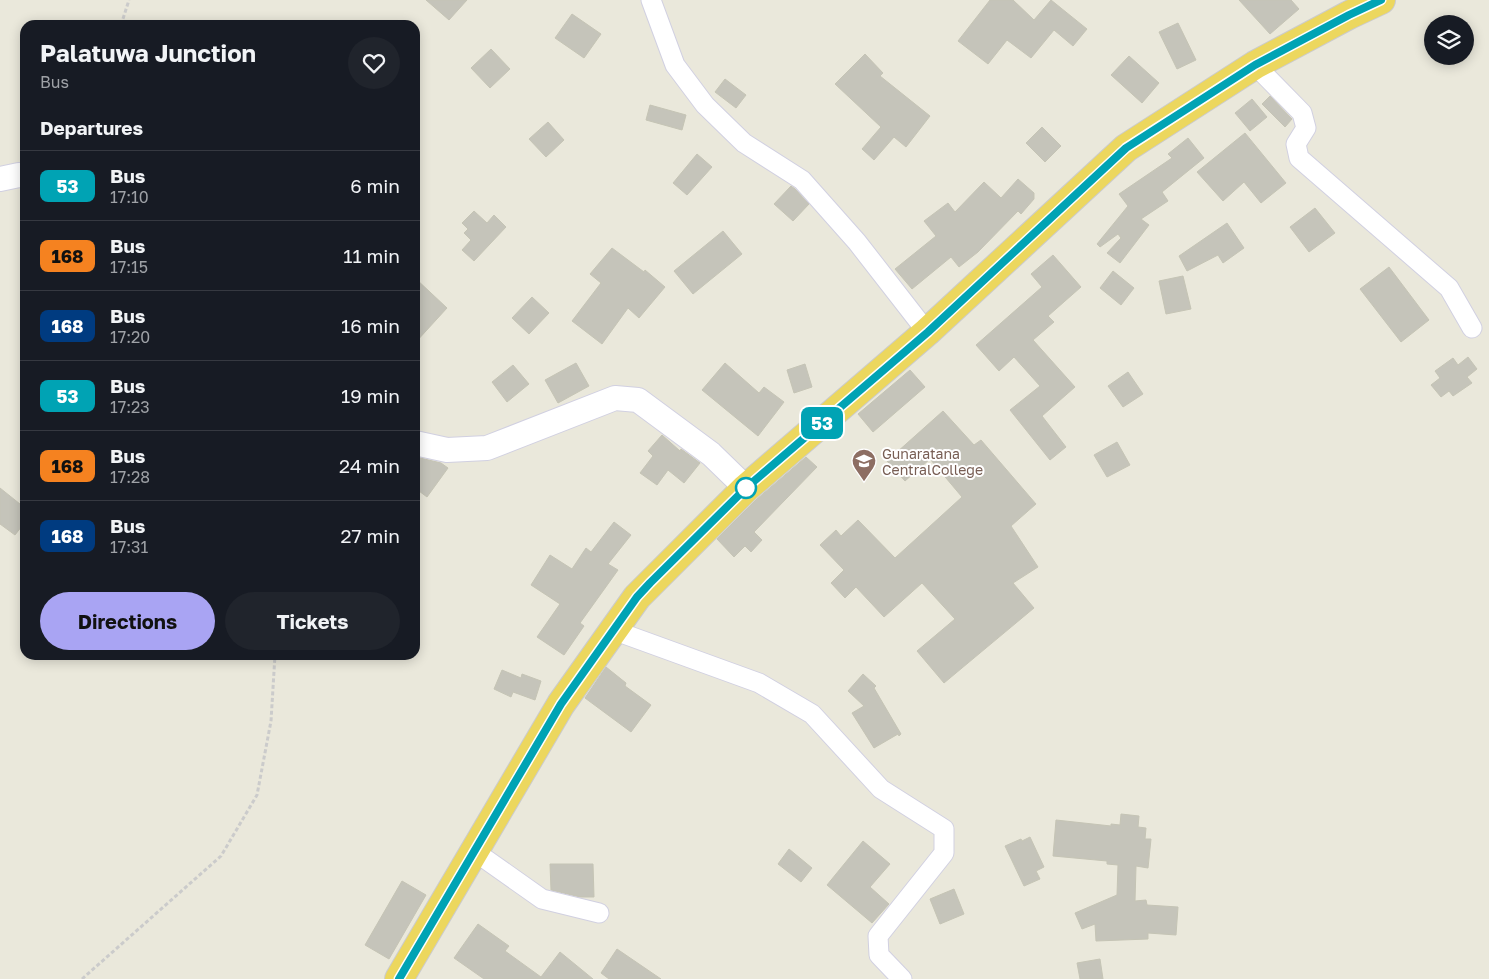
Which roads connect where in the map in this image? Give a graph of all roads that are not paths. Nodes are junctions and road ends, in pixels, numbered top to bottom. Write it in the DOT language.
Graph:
graph roads {
  1 [pos="651,0"];
  2 [pos="1381,0"];
  3 [pos="1346,7"];
  4 [pos="1255,65"];
  5 [pos="20,175"];
  6 [pos="0,179"];
  7 [pos="1472,328"];
  8 [pos="928,332"];
  9 [pos="420,444"];
  10 [pos="746,488"];
  11 [pos="613,630"];
  12 [pos="474,851"];
  13 [pos="599,913"];
  14 [pos="399,979"];
  15 [pos="902,979"];
  1 -- 8 [label="street"];
  2 -- 3 [label="highway"];
  3 -- 4 [label="highway"];
  4 -- 7 [label="street"];
  4 -- 8 [label="highway"];
  5 -- 6 [label="street"];
  8 -- 10 [label="highway"];
  9 -- 10 [label="street"];
  10 -- 11 [label="highway"];
  11 -- 12 [label="highway"];
  11 -- 15 [label="street"];
  12 -- 13 [label="street"];
  12 -- 14 [label="highway"];
}
